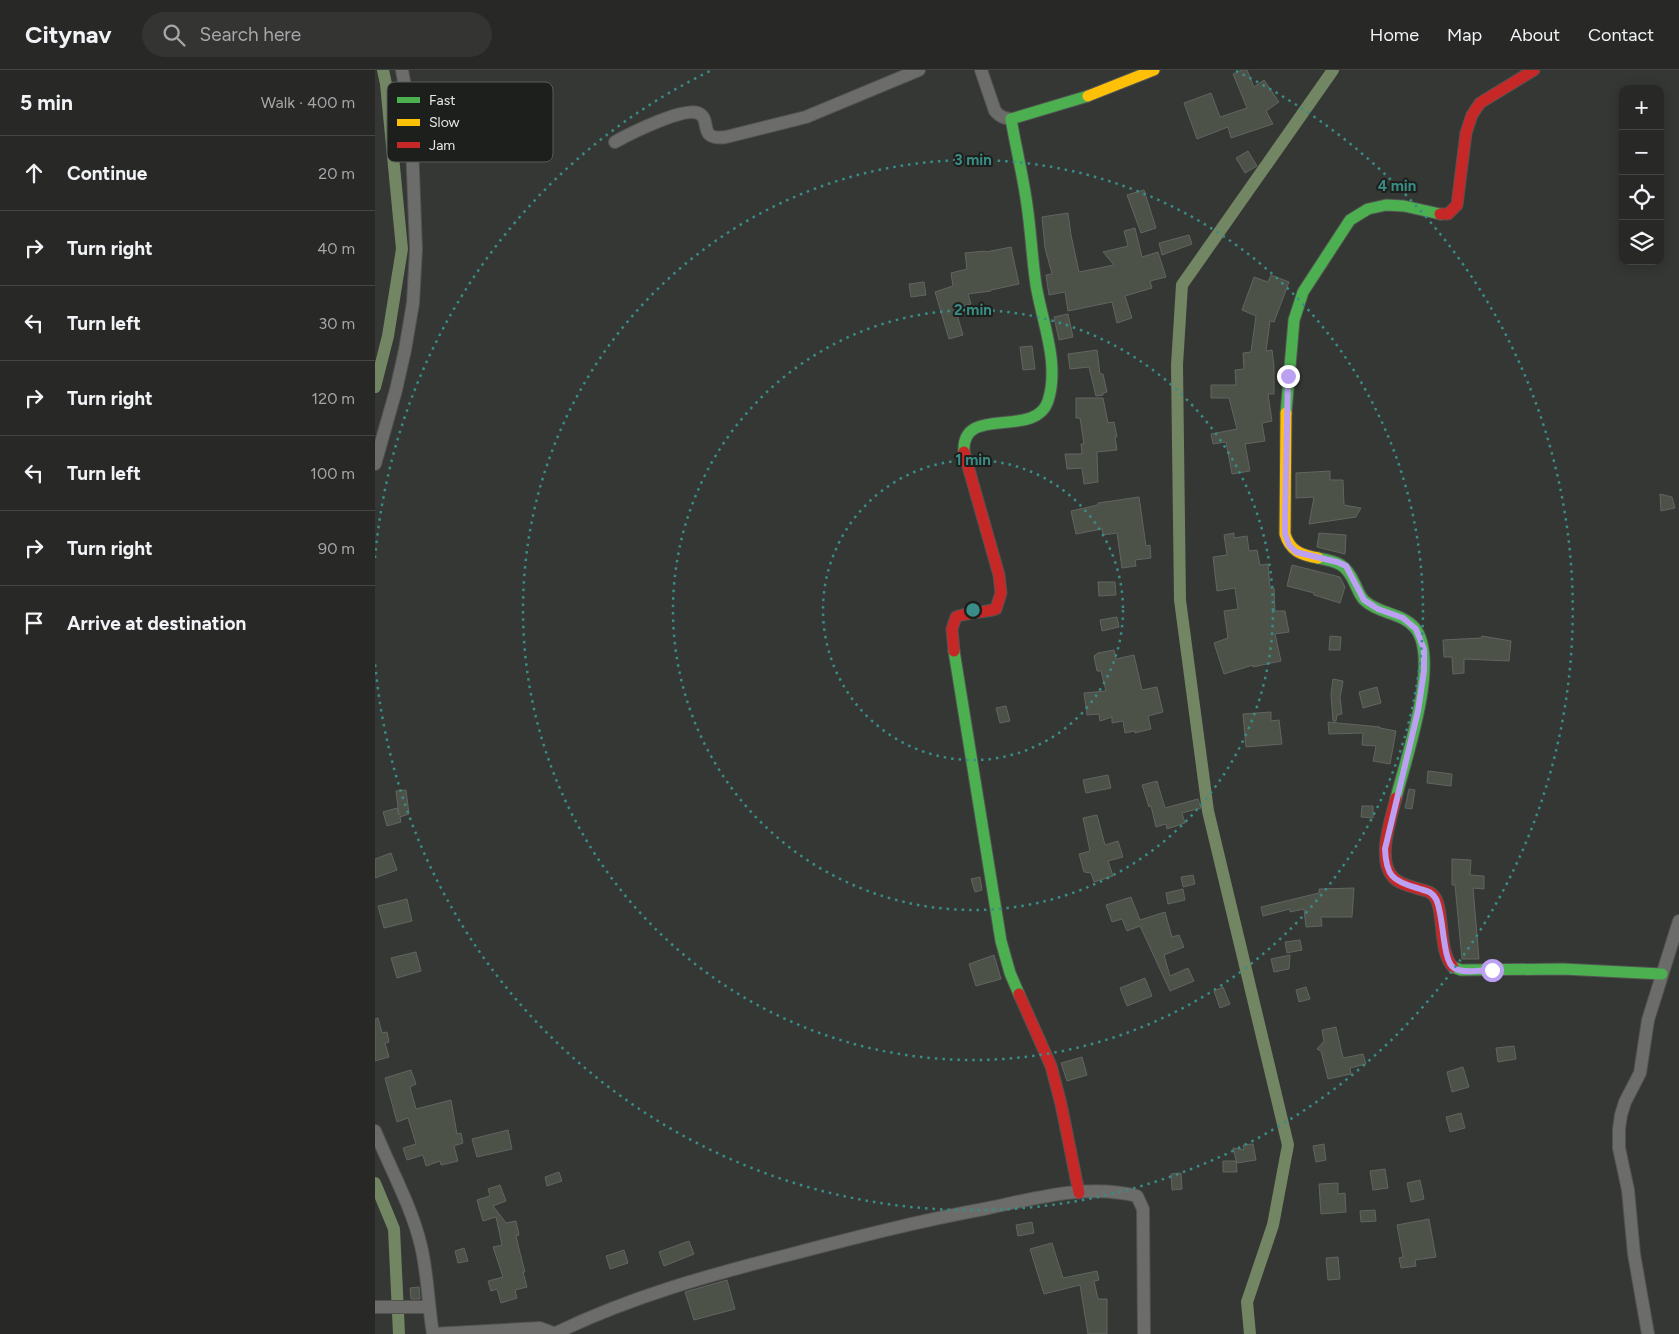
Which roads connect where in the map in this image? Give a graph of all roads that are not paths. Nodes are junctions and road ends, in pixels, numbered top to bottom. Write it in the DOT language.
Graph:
graph roads {
  1 [pos="919,70"];
  2 [pos="981,70"];
  3 [pos="1154,70"];
  4 [pos="1534,70"];
  5 [pos="1011,118"];
  6 [pos="615,142"];
  7 [pos="413,162"];
  8 [pos="375,464"];
  9 [pos="1679,921"];
  10 [pos="1662,974"];
  11 [pos="375,1131"];
  12 [pos="1079,1192"];
  13 [pos="375,1307"];
  14 [pos="428,1307"];
  15 [pos="433,1334"];
  16 [pos="556,1334"];
  17 [pos="1144,1334"];
  18 [pos="1648,1334"];
  1 -- 6 [label="street"];
  2 -- 5 [label="street"];
  3 -- 5 [label="street"];
  4 -- 10 [label="street"];
  5 -- 12 [label="street"];
  7 -- 8 [label="street"];
  9 -- 10 [label="street"];
  10 -- 18 [label="street"];
  11 -- 14 [label="street"];
  12 -- 16 [label="street"];
  12 -- 17 [label="street"];
  13 -- 14 [label="street"];
  14 -- 15 [label="street"];
  15 -- 16 [label="street"];
}
